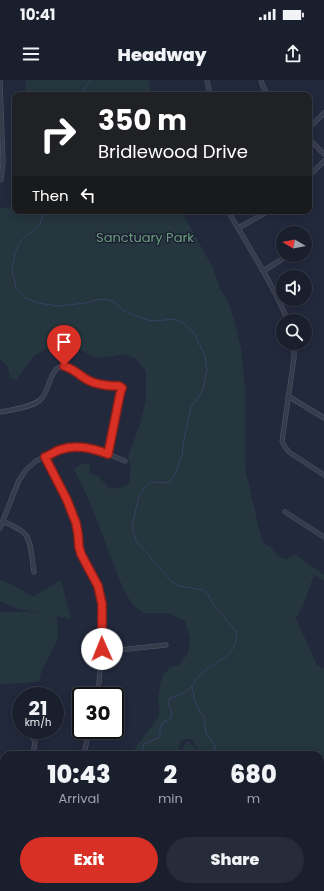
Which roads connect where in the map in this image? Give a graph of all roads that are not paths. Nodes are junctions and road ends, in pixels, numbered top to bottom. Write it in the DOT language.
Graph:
graph roads {
  1 [pos="0,80"];
  2 [pos="207,80"];
  3 [pos="261,80"];
  4 [pos="209,92"];
  5 [pos="266,92"];
  6 [pos="324,113"];
  7 [pos="312,125"];
  8 [pos="1,142"];
  9 [pos="312,142"];
  10 [pos="324,154"];
  11 [pos="324,161"];
  12 [pos="312,173"];
  13 [pos="1,180"];
  14 [pos="230,214"];
  15 [pos="264,214"];
  16 [pos="238,228"];
  17 [pos="278,262"];
  18 [pos="263,271"];
  19 [pos="285,314"];
  20 [pos="294,350"];
  21 [pos="288,396"];
  22 [pos="0,412"];
  23 [pos="324,418"];
  24 [pos="108,454"];
  25 [pos="45,457"];
  26 [pos="125,461"];
  27 [pos="324,475"];
  28 [pos="285,512"];
  29 [pos="3,521"];
  30 [pos="0,528"];
  31 [pos="324,538"];
  32 [pos="34,572"];
  33 [pos="166,645"];
  34 [pos="102,649"];
  35 [pos="98,687"];
  36 [pos="34,739"];
  37 [pos="87,739"];
  38 [pos="33,751"];
  39 [pos="85,751"];
  1 -- 8 [label="street"];
  2 -- 4 [label="street"];
  3 -- 5 [label="street"];
  6 -- 7 [label="street"];
  8 -- 13 [label="street"];
  9 -- 10 [label="street"];
  11 -- 12 [label="street"];
  14 -- 16 [label="street"];
  15 -- 16 [label="street"];
  16 -- 18 [label="street"];
  17 -- 18 [label="street"];
  18 -- 19 [label="street"];
  20 -- 21 [label="street"];
  21 -- 23 [label="street"];
  21 -- 27 [label="street"];
  22 -- 24 [label="street"];
  24 -- 25 [label="street"];
  24 -- 26 [label="street"];
  25 -- 29 [label="street"];
  25 -- 34 [label="street"];
  28 -- 31 [label="street"];
  29 -- 30 [label="street"];
  29 -- 32 [label="street"];
  33 -- 34 [label="street"];
  34 -- 35 [label="street"];
  36 -- 38 [label="street"];
  37 -- 39 [label="street"];
}
